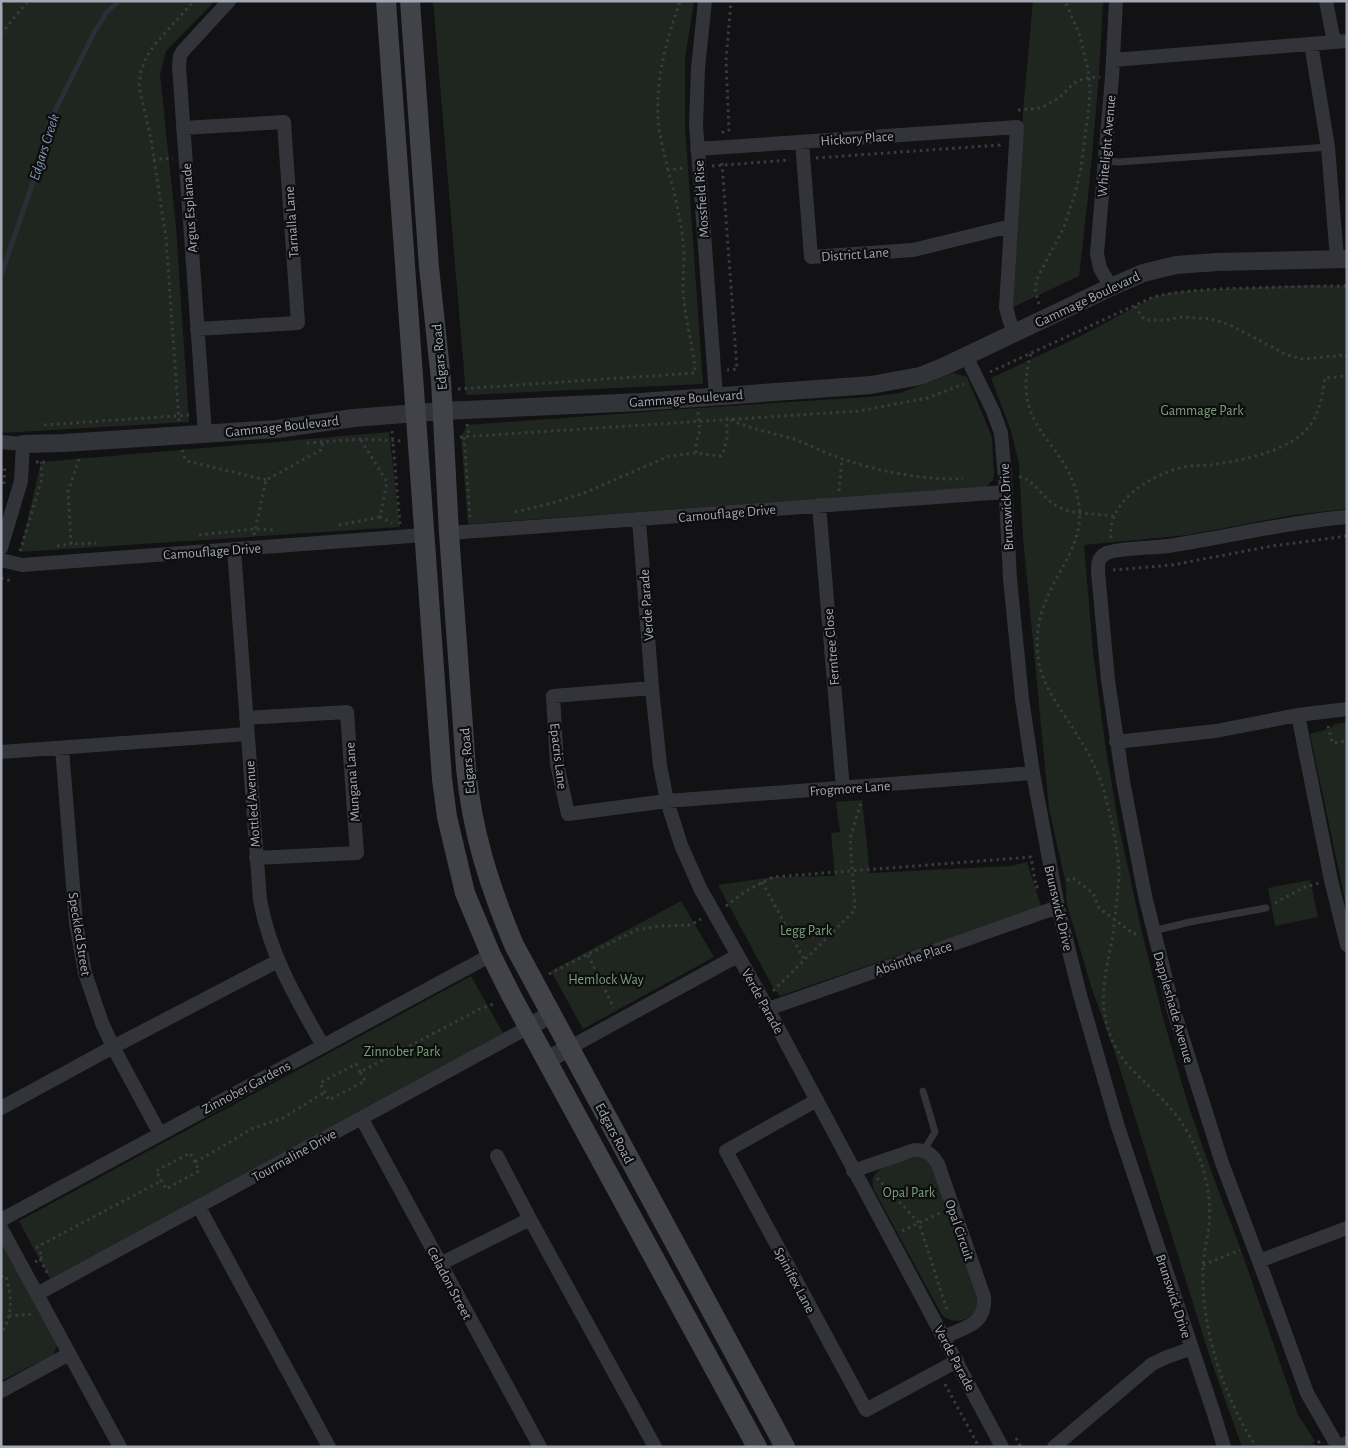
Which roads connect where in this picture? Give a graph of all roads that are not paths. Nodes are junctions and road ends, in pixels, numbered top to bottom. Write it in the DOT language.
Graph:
graph roads {
  1 [pos="228,1"];
  2 [pos="386,1"];
  3 [pos="410,1"];
  4 [pos="705,1"];
  5 [pos="1116,1"];
  6 [pos="1326,1"];
  7 [pos="1341,42"];
  8 [pos="1311,44"];
  9 [pos="1113,60"];
  10 [pos="183,128"];
  11 [pos="802,142"];
  12 [pos="1328,147"];
  13 [pos="697,149"];
  14 [pos="1106,161"];
  15 [pos="1011,226"];
  16 [pos="1342,259"];
  17 [pos="1111,286"];
  18 [pos="197,329"];
  19 [pos="1014,333"];
  20 [pos="966,356"];
  21 [pos="716,396"];
  22 [pos="443,411"];
  23 [pos="416,413"];
  24 [pos="205,434"];
  25 [pos="1,442"];
  26 [pos="23,444"];
  27 [pos="1005,492"];
  28 [pos="819,506"];
  29 [pos="1347,517"];
  30 [pos="639,520"];
  31 [pos="449,533"];
  32 [pos="424,535"];
  33 [pos="1,548"];
  34 [pos="234,549"];
  35 [pos="1,560"];
  36 [pos="652,688"];
  37 [pos="1347,709"];
  38 [pos="1298,715"];
  39 [pos="246,718"];
  40 [pos="247,734"];
  41 [pos="1116,742"];
  42 [pos="62,748"];
  43 [pos="1,752"];
  44 [pos="1033,773"];
  45 [pos="843,789"];
  46 [pos="667,801"];
  47 [pos="256,858"];
  48 [pos="1058,908"];
  49 [pos="1266,908"];
  50 [pos="1154,931"];
  51 [pos="1347,945"];
  52 [pos="491,955"];
  53 [pos="737,956"];
  54 [pos="278,961"];
  55 [pos="768,1009"];
  56 [pos="551,1014"];
  57 [pos="529,1027"];
  58 [pos="323,1046"];
  59 [pos="113,1047"];
  60 [pos="569,1048"];
  61 [pos="547,1060"];
  62 [pos="923,1091"];
  63 [pos="817,1100"];
  64 [pos="1,1108"];
  65 [pos="362,1118"];
  66 [pos="160,1134"];
  67 [pos="924,1150"];
  68 [pos="497,1156"];
  69 [pos="853,1172"];
  70 [pos="199,1207"];
  71 [pos="530,1219"];
  72 [pos="1,1220"];
  73 [pos="1,1228"];
  74 [pos="1347,1228"];
  75 [pos="1260,1260"];
  76 [pos="440,1264"];
  77 [pos="37,1294"];
  78 [pos="949,1334"];
  79 [pos="1192,1348"];
  80 [pos="69,1354"];
  81 [pos="957,1361"];
  82 [pos="1,1391"];
  83 [pos="120,1447"];
  84 [pos="329,1447"];
  85 [pos="540,1447"];
  86 [pos="655,1447"];
  87 [pos="756,1447"];
  88 [pos="785,1447"];
  89 [pos="1002,1447"];
  90 [pos="1054,1447"];
  91 [pos="1224,1447"];
  92 [pos="1338,1447"];
  1 -- 10 [label="street, Argus Esplanade"];
  2 -- 23 [label="main road, Edgars Road"];
  3 -- 22 [label="main road, Edgars Road"];
  4 -- 13 [label="street, Mossfield Rise"];
  5 -- 9 [label="street, Whitelight Avenue"];
  6 -- 7 [label="street"];
  7 -- 8 [label="street"];
  8 -- 9 [label="street"];
  8 -- 12 [label="street"];
  9 -- 14 [label="street, Whitelight Avenue"];
  10 -- 18 [label="street, Argus Esplanade"];
  10 -- 18 [label="street, Tarnalla Lane"];
  11 -- 13 [label="street, Hickory Place"];
  11 -- 15 [label="street, Hickory Place"];
  11 -- 15 [label="street, District Lane"];
  12 -- 14 [label="lane"];
  12 -- 16 [label="street"];
  13 -- 21 [label="street, Mossfield Rise"];
  14 -- 17 [label="street, Whitelight Avenue"];
  15 -- 19 [label="street"];
  16 -- 17 [label="street, Gammage Boulevard"];
  17 -- 19 [label="street, Gammage Boulevard"];
  18 -- 24 [label="street, Argus Esplanade"];
  19 -- 20 [label="street, Gammage Boulevard"];
  20 -- 21 [label="street, Gammage Boulevard"];
  20 -- 27 [label="street, Brunswick Drive"];
  21 -- 22 [label="street, Gammage Boulevard"];
  22 -- 23 [label="street, Gammage Boulevard"];
  22 -- 31 [label="main road, Edgars Road"];
  23 -- 24 [label="street, Gammage Boulevard"];
  23 -- 32 [label="main road, Edgars Road"];
  24 -- 26 [label="street, Gammage Boulevard"];
  25 -- 26 [label="street, Gammage Boulevard"];
  26 -- 33 [label="street"];
  27 -- 28 [label="street, Camouflage Drive"];
  27 -- 44 [label="street, Brunswick Drive"];
  28 -- 30 [label="street, Camouflage Drive"];
  28 -- 45 [label="street, Ferntree Close"];
  29 -- 41 [label="street, Dappleshade Avenue"];
  30 -- 31 [label="street, Camouflage Drive"];
  30 -- 36 [label="street, Verde Parade"];
  31 -- 56 [label="main road, Edgars Road"];
  32 -- 34 [label="street, Camouflage Drive"];
  32 -- 52 [label="main road, Edgars Road"];
  34 -- 35 [label="street, Camouflage Drive"];
  34 -- 39 [label="street, Mottled Avenue"];
  36 -- 46 [label="street, Verde Parade"];
  36 -- 46 [label="street, Epacris Lane"];
  37 -- 38 [label="street"];
  38 -- 41 [label="street"];
  38 -- 51 [label="street"];
  39 -- 40 [label="street, Mottled Avenue"];
  39 -- 47 [label="street, Mungana Lane"];
  40 -- 42 [label="street"];
  40 -- 47 [label="street, Mottled Avenue"];
  41 -- 50 [label="street, Dappleshade Avenue"];
  42 -- 43 [label="street"];
  42 -- 59 [label="street, Speckled Street"];
  44 -- 45 [label="street, Frogmore Lane"];
  44 -- 48 [label="street, Brunswick Drive"];
  45 -- 46 [label="street, Frogmore Lane"];
  46 -- 53 [label="street, Verde Parade"];
  47 -- 54 [label="street, Mottled Avenue"];
  48 -- 55 [label="street, Absinthe Place"];
  48 -- 79 [label="street, Brunswick Drive"];
  49 -- 50 [label="lane"];
  50 -- 75 [label="street, Dappleshade Avenue"];
  52 -- 57 [label="main road, Edgars Road"];
  52 -- 58 [label="street, Zinnober Gardens"];
  53 -- 55 [label="street, Verde Parade"];
  53 -- 60 [label="street"];
  54 -- 58 [label="street, Mottled Avenue"];
  54 -- 59 [label="street"];
  55 -- 63 [label="street, Verde Parade"];
  56 -- 57 [label="street, Tourmaline Drive"];
  56 -- 60 [label="main road, Edgars Road"];
  57 -- 61 [label="main road, Edgars Road"];
  57 -- 65 [label="street, Tourmaline Drive"];
  58 -- 66 [label="street, Zinnober Gardens"];
  59 -- 64 [label="street"];
  59 -- 66 [label="street, Speckled Street"];
  60 -- 61 [label="street"];
  60 -- 88 [label="main road, Edgars Road"];
  61 -- 87 [label="main road, Edgars Road"];
  62 -- 67 [label="lane"];
  63 -- 69 [label="street, Verde Parade"];
  63 -- 81 [label="street, Spinifex Lane"];
  65 -- 70 [label="street, Tourmaline Drive"];
  65 -- 76 [label="street, Celadon Street"];
  66 -- 72 [label="street, Zinnober Gardens"];
  67 -- 69 [label="street"];
  67 -- 78 [label="street, Opal Circuit"];
  68 -- 71 [label="street"];
  69 -- 78 [label="street, Verde Parade"];
  70 -- 77 [label="street, Tourmaline Drive"];
  70 -- 84 [label="street"];
  71 -- 76 [label="street"];
  71 -- 86 [label="street"];
  73 -- 77 [label="street"];
  74 -- 75 [label="street"];
  75 -- 92 [label="street, Dappleshade Avenue"];
  76 -- 85 [label="street, Celadon Street"];
  77 -- 80 [label="street"];
  78 -- 81 [label="street, Verde Parade"];
  79 -- 90 [label="street"];
  79 -- 91 [label="street, Brunswick Drive"];
  80 -- 82 [label="street"];
  80 -- 83 [label="street"];
  81 -- 89 [label="street, Verde Parade"];
}
